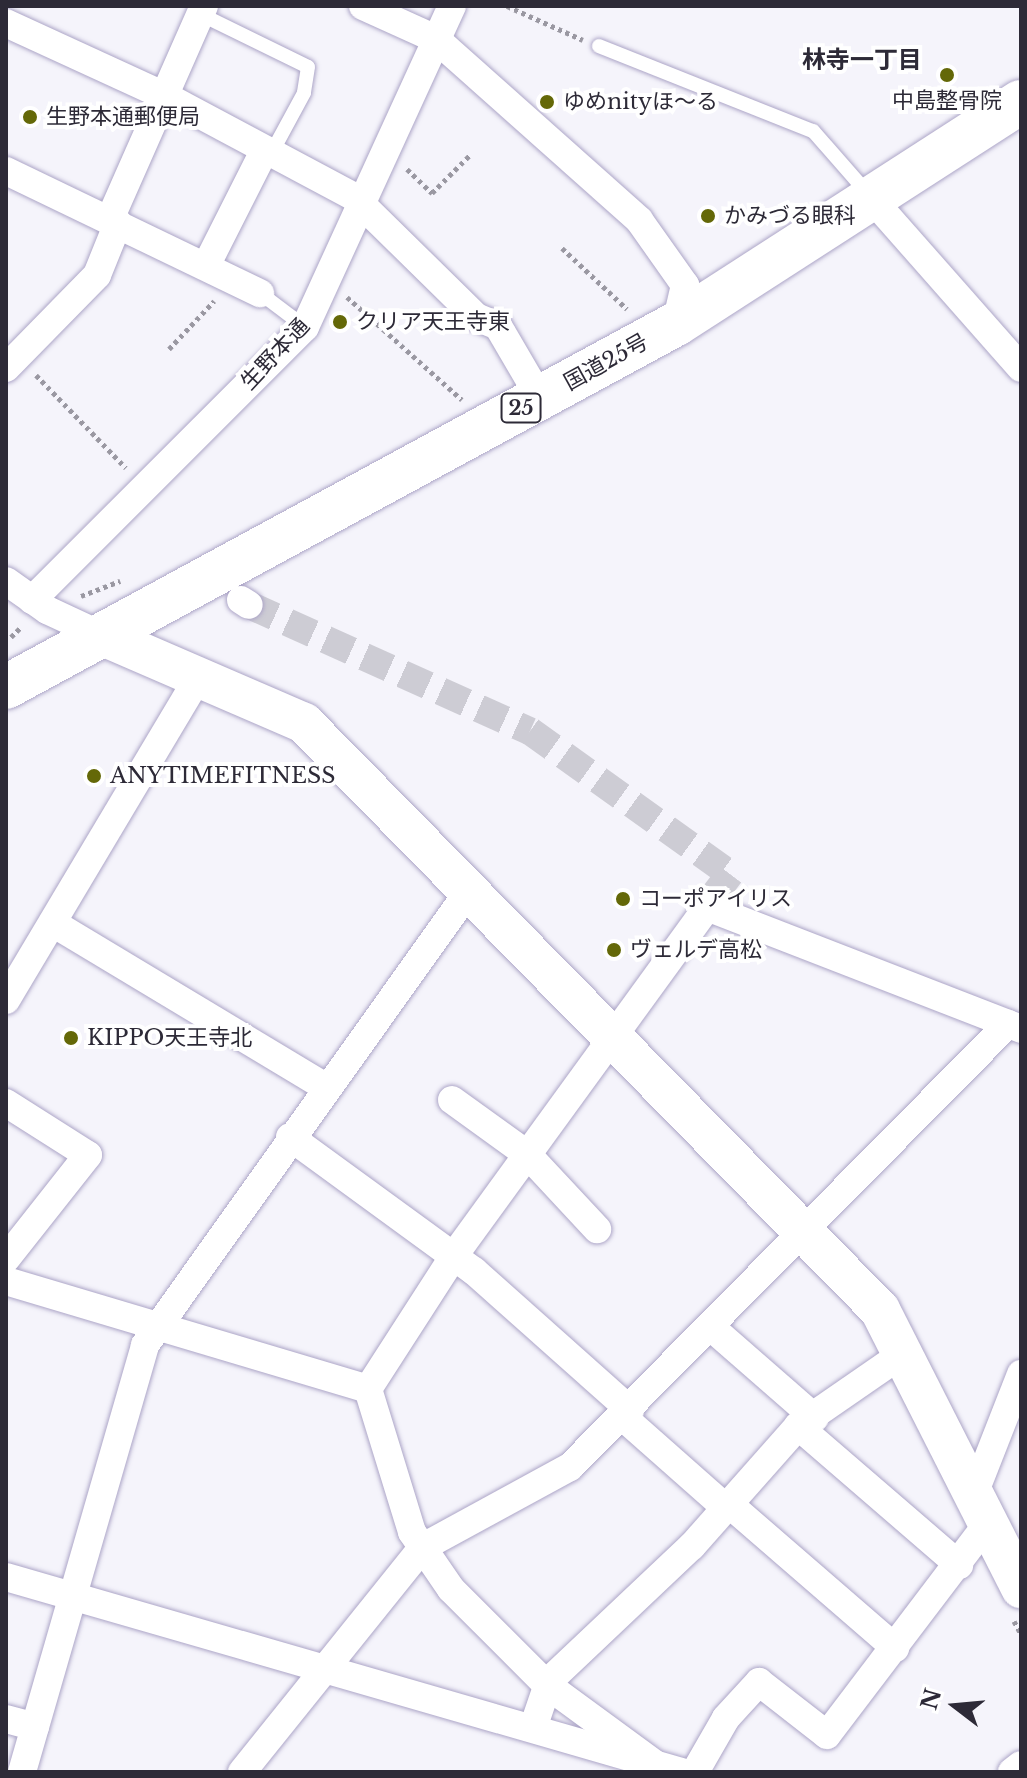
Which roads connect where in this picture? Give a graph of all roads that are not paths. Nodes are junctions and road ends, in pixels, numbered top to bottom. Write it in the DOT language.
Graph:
graph roads {
  1 [pos="363,6"];
  2 [pos="452,6"];
  3 [pos="194,11"];
  4 [pos="6,23"];
  5 [pos="436,39"];
  6 [pos="599,46"];
  7 [pos="167,97"];
  8 [pos="1021,102"];
  9 [pos="268,153"];
  10 [pos="6,171"];
  11 [pos="872,199"];
  12 [pos="360,203"];
  13 [pos="114,221"];
  14 [pos="206,266"];
  15 [pos="247,287"];
  16 [pos="676,324"];
  17 [pos="305,327"];
  18 [pos="12,362"];
  19 [pos="1021,368"];
  20 [pos="540,398"];
  21 [pos="6,581"];
  22 [pos="32,600"];
  23 [pos="103,636"];
  24 [pos="198,678"];
  25 [pos="6,687"];
  26 [pos="471,888"];
  27 [pos="56,925"];
  28 [pos="6,1000"];
  29 [pos="1015,1027"];
  30 [pos="615,1036"];
  31 [pos="326,1087"];
  32 [pos="452,1100"];
  33 [pos="6,1103"];
  34 [pos="290,1137"];
  35 [pos="527,1154"];
  36 [pos="597,1229"];
  37 [pos="804,1233"];
  38 [pos="453,1257"];
  39 [pos="6,1259"];
  40 [pos="6,1281"];
  41 [pos="158,1324"];
  42 [pos="713,1329"];
  43 [pos="904,1353"];
  44 [pos="1021,1374"];
  45 [pos="368,1389"];
  46 [pos="626,1414"];
  47 [pos="806,1422"];
  48 [pos="728,1506"];
  49 [pos="981,1508"];
  50 [pos="423,1547"];
  51 [pos="959,1565"];
  52 [pos="6,1577"];
  53 [pos="1021,1588"];
  54 [pos="72,1595"];
  55 [pos="895,1648"];
  56 [pos="325,1668"];
  57 [pos="547,1685"];
  58 [pos="6,1719"];
  59 [pos="35,1727"];
  60 [pos="533,1728"];
  61 [pos="1021,1765"];
  62 [pos="674,1770"];
  63 [pos="22,1772"];
  64 [pos="242,1772"];
  65 [pos="695,1772"];
  66 [pos="1012,1772"];
  1 -- 5 [label="street"];
  2 -- 5 [label="street, 生野本通"];
  3 -- 7 [label="street"];
  3 -- 9 [label="lane"];
  4 -- 7 [label="street"];
  5 -- 12 [label="street, 生野本通"];
  5 -- 16 [label="street"];
  6 -- 11 [label="lane"];
  7 -- 9 [label="street"];
  7 -- 13 [label="street"];
  8 -- 11 [label="highway, 国道25号 / 25"];
  9 -- 12 [label="street"];
  9 -- 14 [label="street"];
  10 -- 13 [label="street"];
  11 -- 16 [label="highway, 国道25号 / 25"];
  11 -- 19 [label="street"];
  12 -- 17 [label="street, 生野本通"];
  12 -- 20 [label="street"];
  13 -- 14 [label="street"];
  13 -- 18 [label="street"];
  14 -- 15 [label="street"];
  15 -- 17 [label="lane"];
  16 -- 20 [label="highway, 国道25号 / 25"];
  17 -- 22 [label="street, 生野本通"];
  20 -- 23 [label="highway, 国道25号 / 25"];
  21 -- 22 [label="street"];
  22 -- 23 [label="street"];
  23 -- 24 [label="street"];
  23 -- 25 [label="highway, 国道25号 / 25"];
  24 -- 26 [label="street"];
  24 -- 27 [label="street"];
  26 -- 30 [label="street"];
  26 -- 31 [label="street"];
  27 -- 28 [label="street"];
  27 -- 31 [label="street"];
  29 -- 30 [label="street"];
  29 -- 37 [label="street"];
  30 -- 35 [label="street"];
  30 -- 37 [label="street"];
  31 -- 34 [label="street"];
  32 -- 35 [label="street"];
  33 -- 39 [label="street"];
  34 -- 38 [label="street"];
  34 -- 41 [label="street"];
  35 -- 36 [label="street"];
  35 -- 38 [label="street"];
  37 -- 42 [label="street"];
  37 -- 43 [label="street"];
  38 -- 45 [label="street"];
  38 -- 46 [label="street"];
  40 -- 41 [label="street"];
  41 -- 45 [label="street"];
  41 -- 54 [label="street"];
  42 -- 46 [label="street"];
  42 -- 47 [label="street"];
  43 -- 47 [label="street"];
  43 -- 49 [label="street"];
  44 -- 49 [label="street"];
  45 -- 50 [label="street"];
  46 -- 48 [label="street"];
  46 -- 50 [label="street"];
  47 -- 48 [label="street"];
  47 -- 51 [label="street"];
  48 -- 55 [label="street"];
  48 -- 57 [label="street"];
  49 -- 51 [label="street"];
  49 -- 53 [label="street"];
  50 -- 56 [label="street"];
  50 -- 57 [label="street"];
  51 -- 55 [label="street"];
  52 -- 54 [label="street"];
  54 -- 56 [label="street"];
  54 -- 59 [label="street"];
  55 -- 65 [label="street"];
  56 -- 60 [label="street"];
  56 -- 64 [label="street"];
  57 -- 60 [label="street"];
  57 -- 62 [label="street"];
  58 -- 59 [label="street"];
  59 -- 63 [label="street"];
  60 -- 62 [label="street"];
  61 -- 66 [label="street"];
}
